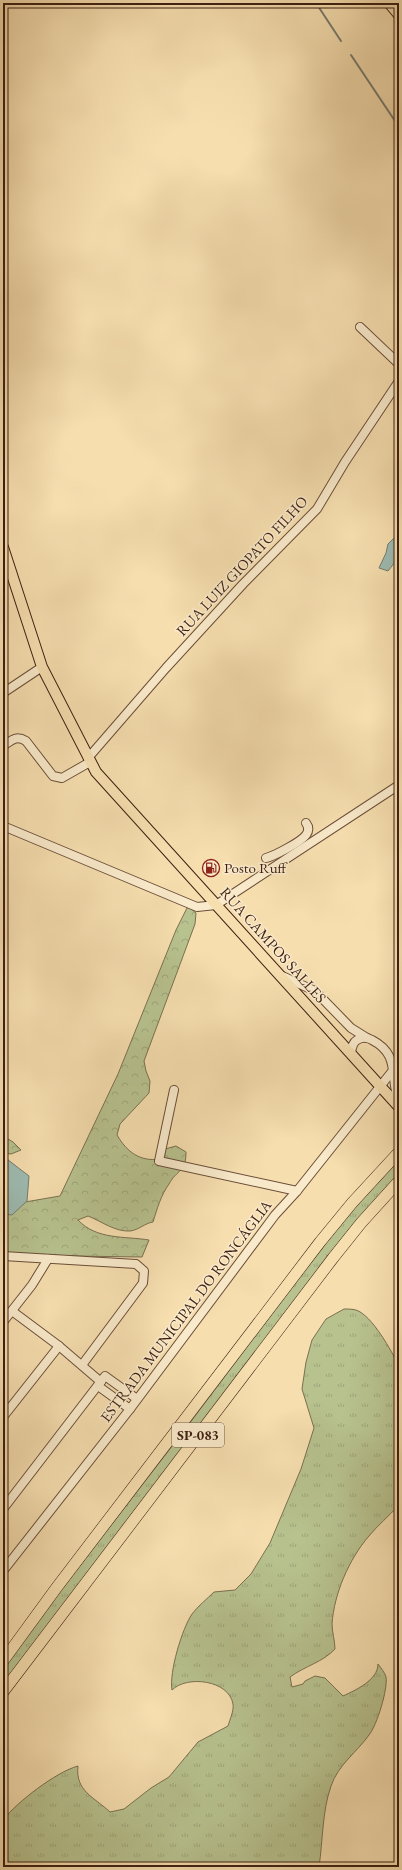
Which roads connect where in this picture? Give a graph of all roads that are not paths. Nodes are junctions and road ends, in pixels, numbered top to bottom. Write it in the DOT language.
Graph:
graph roads {
  1 [pos="389,3"];
  2 [pos="399,15"];
  3 [pos="360,327"];
  4 [pos="399,364"];
  5 [pos="399,381"];
  6 [pos="3,547"];
  7 [pos="42,667"];
  8 [pos="3,694"];
  9 [pos="3,746"];
  10 [pos="89,760"];
  11 [pos="399,786"];
  12 [pos="306,823"];
  13 [pos="3,826"];
  14 [pos="266,858"];
  15 [pos="216,905"];
  16 [pos="279,974"];
  17 [pos="367,1038"];
  18 [pos="351,1053"];
  19 [pos="394,1069"];
  20 [pos="370,1073"];
  21 [pos="381,1085"];
  22 [pos="174,1090"];
  23 [pos="399,1102"];
  24 [pos="399,1107"];
  25 [pos="399,1152"];
  26 [pos="399,1181"];
  27 [pos="297,1191"];
  28 [pos="3,1256"];
  29 [pos="48,1259"];
  30 [pos="12,1311"];
  31 [pos="3,1322"];
  32 [pos="59,1346"];
  33 [pos="82,1365"];
  34 [pos="101,1381"];
  35 [pos="137,1399"];
  36 [pos="130,1409"];
  37 [pos="3,1417"];
  38 [pos="3,1509"];
  39 [pos="3,1571"];
  40 [pos="3,1660"];
  41 [pos="3,1692"];
  1 -- 2 [label="main road"];
  3 -- 4 [label="street"];
  5 -- 10 [label="street, RUA LUIZ GIOPATO FILHO"];
  6 -- 7 [label="main road, RUA CAMPOS SALLES"];
  7 -- 8 [label="street"];
  7 -- 10 [label="main road, RUA CAMPOS SALLES"];
  9 -- 10 [label="street, RUA LUIZ GIOPATO FILHO"];
  10 -- 15 [label="main road, RUA CAMPOS SALLES"];
  11 -- 15 [label="street"];
  12 -- 14 [label="street"];
  13 -- 15 [label="street"];
  15 -- 16 [label="main road, RUA CAMPOS SALLES"];
  16 -- 17 [label="street"];
  16 -- 18 [label="main road, RUA CAMPOS SALLES"];
  17 -- 18 [label="street"];
  17 -- 19 [label="street"];
  18 -- 20 [label="main road, RUA CAMPOS SALLES"];
  19 -- 20 [label="street"];
  19 -- 21 [label="street, ESTRADA MUNICIPAL DO RONCÁGLIA"];
  19 -- 23 [label="street"];
  20 -- 21 [label="main road, RUA CAMPOS SALLES"];
  21 -- 24 [label="main road, RUA CAMPOS SALLES"];
  21 -- 27 [label="street, ESTRADA MUNICIPAL DO RONCÁGLIA"];
  22 -- 27 [label="street"];
  25 -- 40 [label="highway, SP-083"];
  26 -- 41 [label="highway, SP-083"];
  27 -- 35 [label="street, ESTRADA MUNICIPAL DO RONCÁGLIA"];
  28 -- 29 [label="street"];
  29 -- 30 [label="street"];
  29 -- 33 [label="street"];
  30 -- 31 [label="street"];
  30 -- 32 [label="street"];
  32 -- 33 [label="street"];
  32 -- 37 [label="street"];
  33 -- 34 [label="street"];
  34 -- 35 [label="street"];
  34 -- 36 [label="street"];
  34 -- 38 [label="street"];
  35 -- 36 [label="street, ESTRADA MUNICIPAL DO RONCÁGLIA"];
  36 -- 39 [label="street, ESTRADA MUNICIPAL DO RONCÁGLIA"];
}
